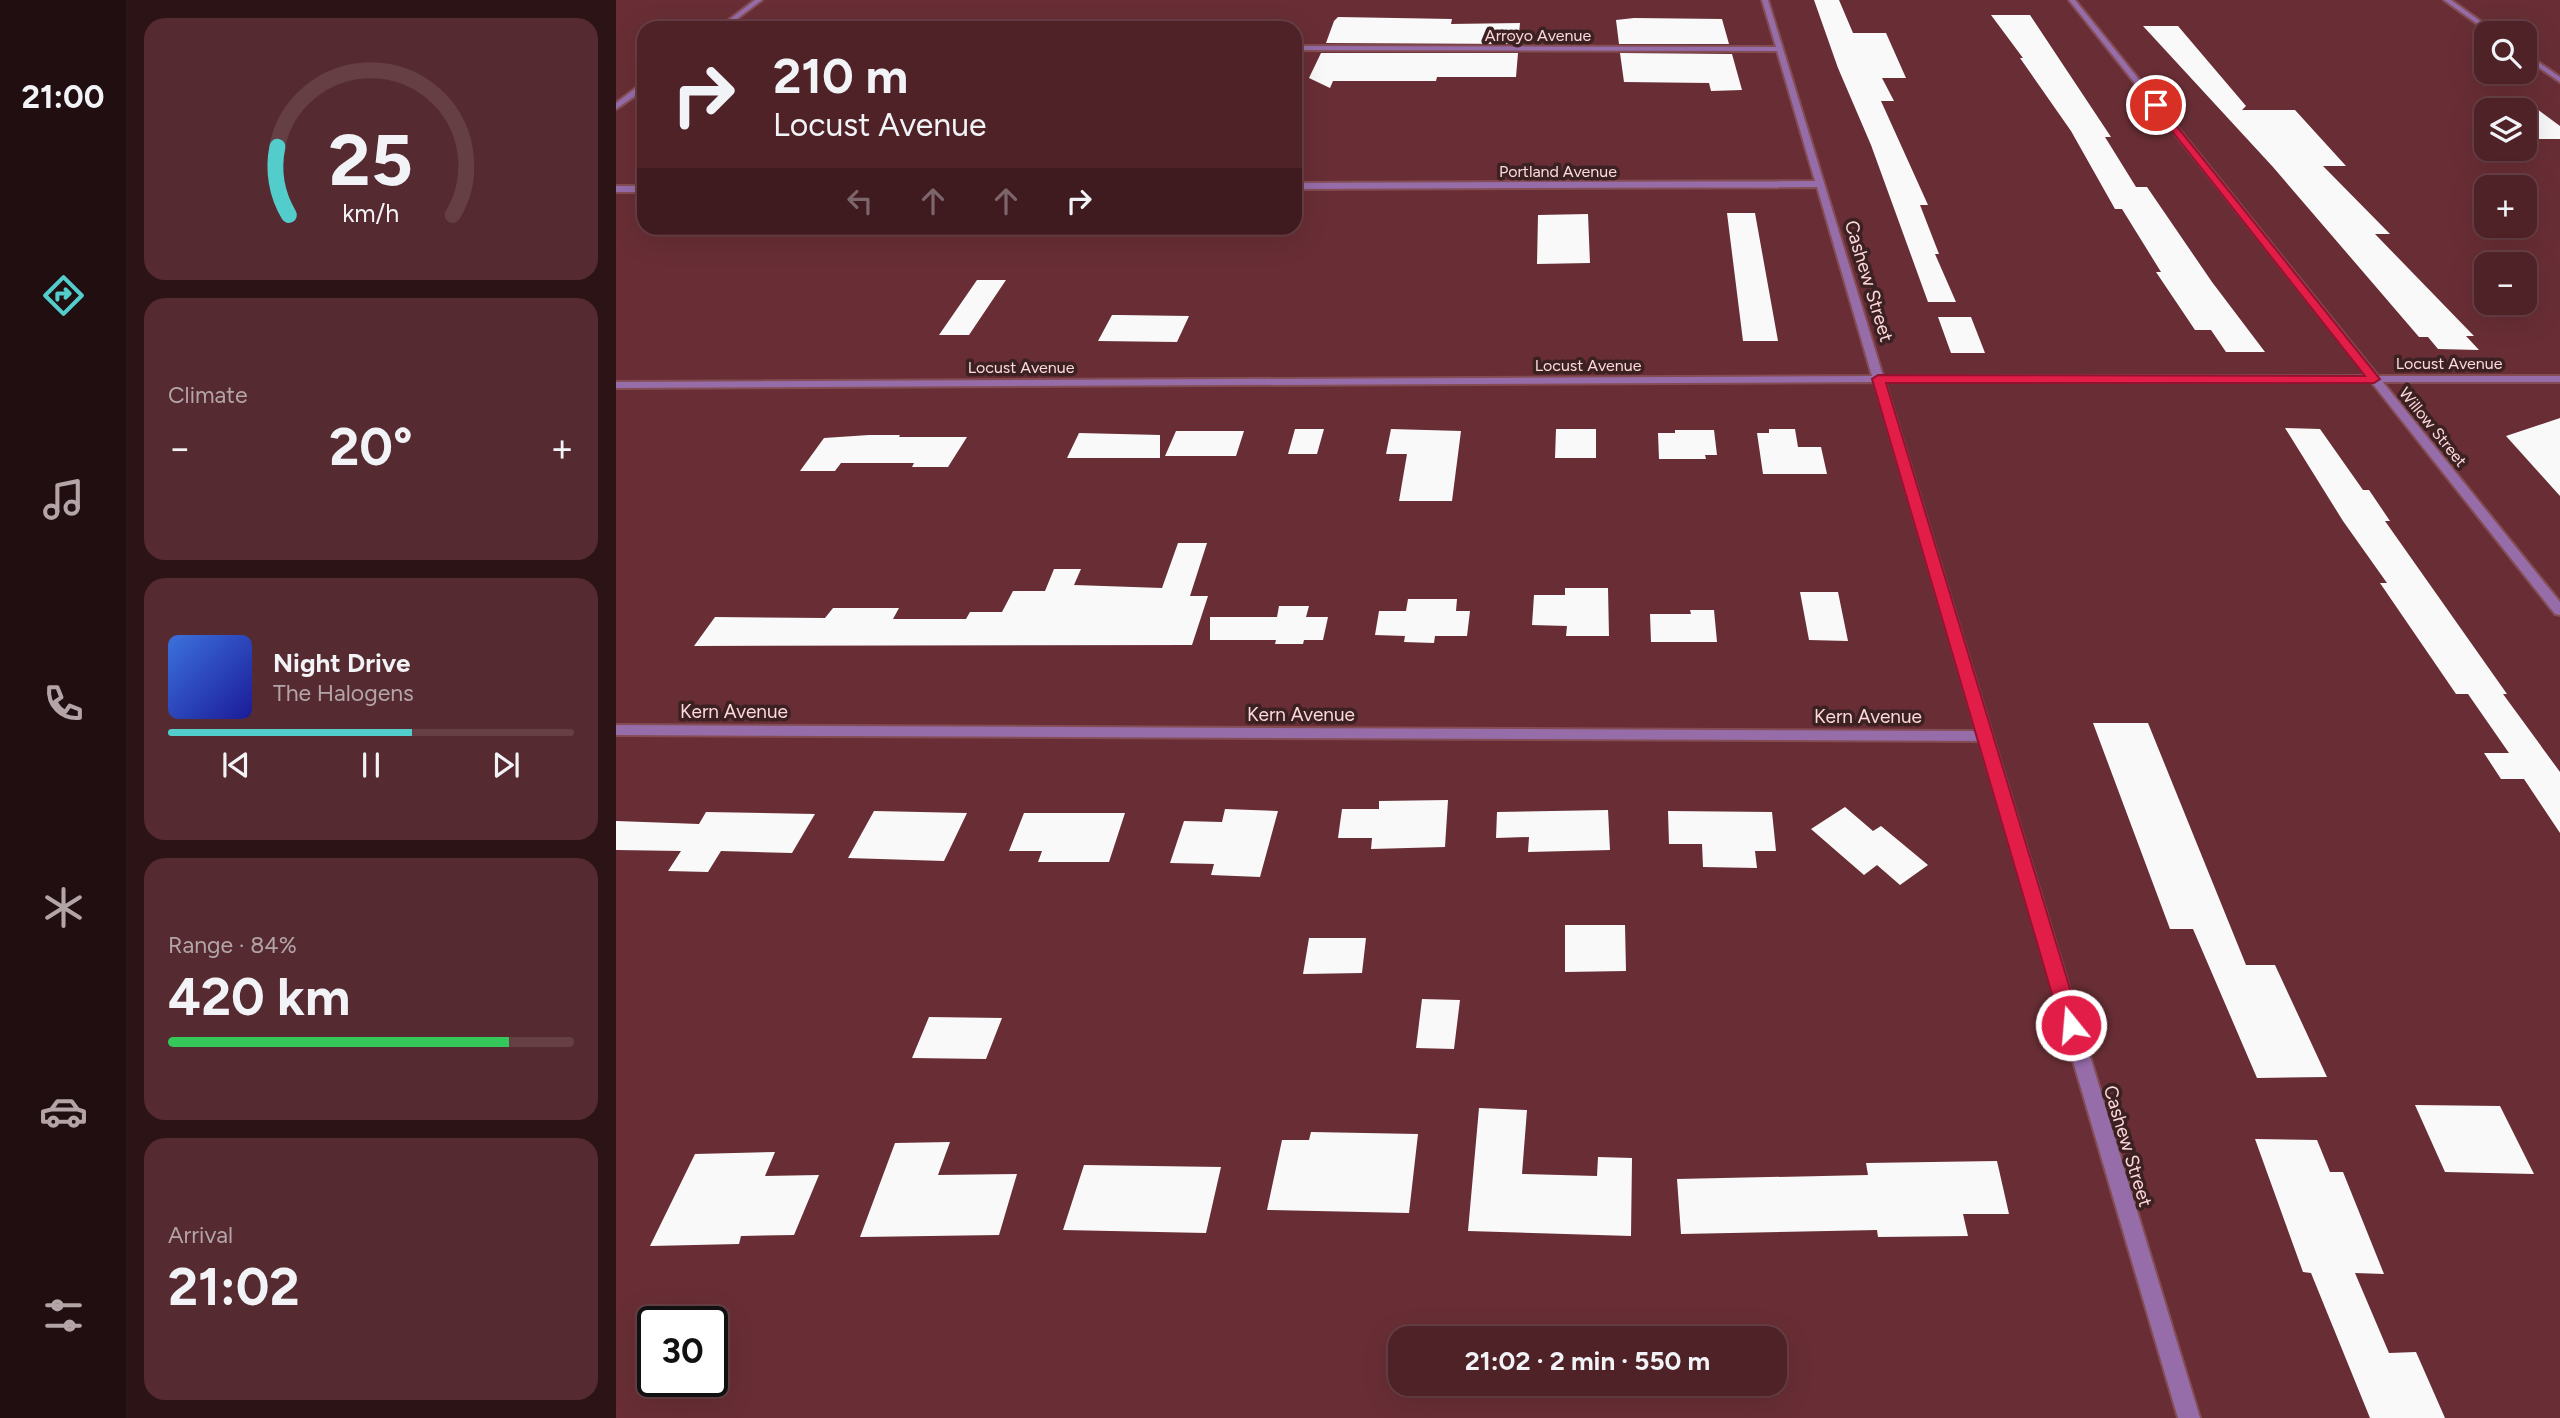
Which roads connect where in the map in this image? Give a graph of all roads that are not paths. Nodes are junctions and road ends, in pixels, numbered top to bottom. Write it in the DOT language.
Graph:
graph roads {
  1 [pos="759,0"];
  2 [pos="1765,0"];
  3 [pos="2072,0"];
  4 [pos="2447,0"];
  5 [pos="730,21"];
  6 [pos="2477,21"];
  7 [pos="1302,48"];
  8 [pos="1780,49"];
  9 [pos="2537,63"];
  10 [pos="2560,79"];
  11 [pos="637,91"];
  12 [pos="616,107"];
  13 [pos="1820,184"];
  14 [pos="1302,186"];
  15 [pos="637,188"];
  16 [pos="616,189"];
  17 [pos="1878,379"];
  18 [pos="2374,379"];
  19 [pos="2560,379"];
  20 [pos="616,385"];
  21 [pos="2560,611"];
  22 [pos="616,730"];
  23 [pos="1985,736"];
  24 [pos="2189,1418"];
  1 -- 5 [label="street"];
  2 -- 8 [label="street, Cashew Street"];
  3 -- 18 [label="street, Willow Street"];
  4 -- 6 [label="street"];
  7 -- 8 [label="street, Arroyo Avenue"];
  8 -- 13 [label="street, Cashew Street"];
  9 -- 10 [label="street"];
  11 -- 12 [label="street"];
  13 -- 14 [label="street, Portland Avenue"];
  13 -- 17 [label="street, Cashew Street"];
  15 -- 16 [label="street"];
  17 -- 18 [label="street, Locust Avenue"];
  17 -- 20 [label="street, Locust Avenue"];
  17 -- 23 [label="street, Cashew Street"];
  18 -- 19 [label="street, Locust Avenue"];
  18 -- 21 [label="street, Willow Street"];
  22 -- 23 [label="street, Kern Avenue"];
  23 -- 24 [label="street, Cashew Street"];
}
